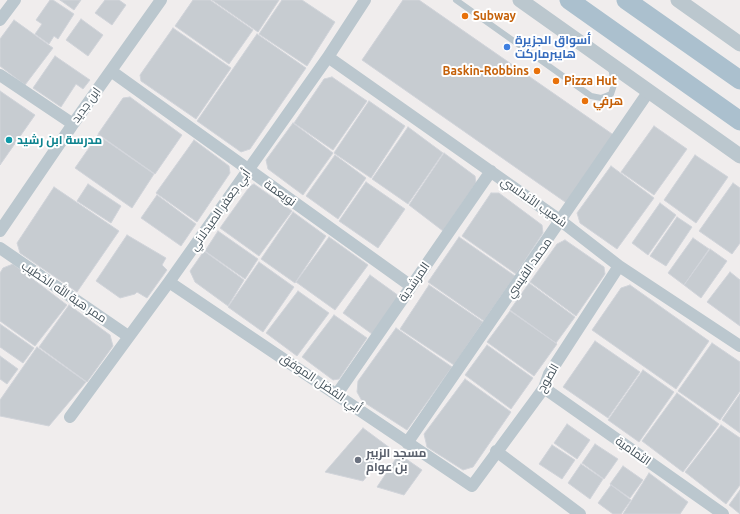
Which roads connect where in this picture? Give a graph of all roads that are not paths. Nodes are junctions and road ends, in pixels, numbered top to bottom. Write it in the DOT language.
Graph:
graph roads {
  1 [pos="15,0"];
  2 [pos="161,0"];
  3 [pos="365,0"];
  4 [pos="456,0"];
  5 [pos="520,0"];
  6 [pos="569,0"];
  7 [pos="626,0"];
  8 [pos="678,0"];
  9 [pos="0,20"];
  10 [pos="740,44"];
  11 [pos="328,57"];
  12 [pos="610,64"];
  13 [pos="112,71"];
  14 [pos="0,75"];
  15 [pos="740,80"];
  16 [pos="649,91"];
  17 [pos="740,121"];
  18 [pos="73,124"];
  19 [pos="740,156"];
  20 [pos="248,170"];
  21 [pos="491,171"];
  22 [pos="561,220"];
  23 [pos="0,232"];
  24 [pos="0,248"];
  25 [pos="619,266"];
  26 [pos="170,282"];
  27 [pos="411,286"];
  28 [pos="128,336"];
  29 [pos="740,346"];
  30 [pos="544,388"];
  31 [pos="337,394"];
  32 [pos="70,417"];
  33 [pos="407,443"];
  34 [pos="496,451"];
  35 [pos="472,486"];
  36 [pos="580,514"];
  37 [pos="723,514"];
  1 -- 9 [label="street"];
  2 -- 13 [label="street, ابن جديد"];
  3 -- 11 [label="street, أبي جعفر الصيدلاني"];
  4 -- 12 [label="lane"];
  5 -- 12 [label="street"];
  6 -- 17 [label="main road"];
  7 -- 15 [label="main road"];
  8 -- 10 [label="street"];
  11 -- 20 [label="street, أبي جعفر الصيدلاني"];
  11 -- 21 [label="street, شعيب الأندلسي"];
  12 -- 16 [label="street"];
  13 -- 18 [label="street, ابن جديد"];
  13 -- 20 [label="street, نويعمة"];
  14 -- 18 [label="street"];
  16 -- 19 [label="street"];
  16 -- 22 [label="street, محمد القيسي"];
  18 -- 23 [label="street, ابن جديد"];
  20 -- 26 [label="street, أبي جعفر الصيدلاني"];
  20 -- 27 [label="street, نويعمة"];
  21 -- 22 [label="street, شعيب الأندلسي"];
  21 -- 27 [label="street, المرشدية"];
  22 -- 25 [label="street, شعيب الأندلسي"];
  22 -- 33 [label="street, محمد القيسي"];
  24 -- 28 [label="street, ممر هبة الله الخطيب"];
  25 -- 29 [label="street, شعيب الأندلسي"];
  25 -- 30 [label="street, الصوح"];
  26 -- 28 [label="street, أبي جعفر الصيدلاني"];
  26 -- 31 [label="street, أبي الفضل الموفق"];
  27 -- 31 [label="street, المرشدية"];
  28 -- 32 [label="street, أبي جعفر الصيدلاني"];
  30 -- 34 [label="street, الصوح"];
  30 -- 37 [label="street, الثمامية"];
  31 -- 33 [label="street, أبي الفضل الموفق"];
  33 -- 35 [label="street, أبي الفضل الموفق"];
  34 -- 35 [label="street, الصوح"];
  34 -- 36 [label="street"];
}
